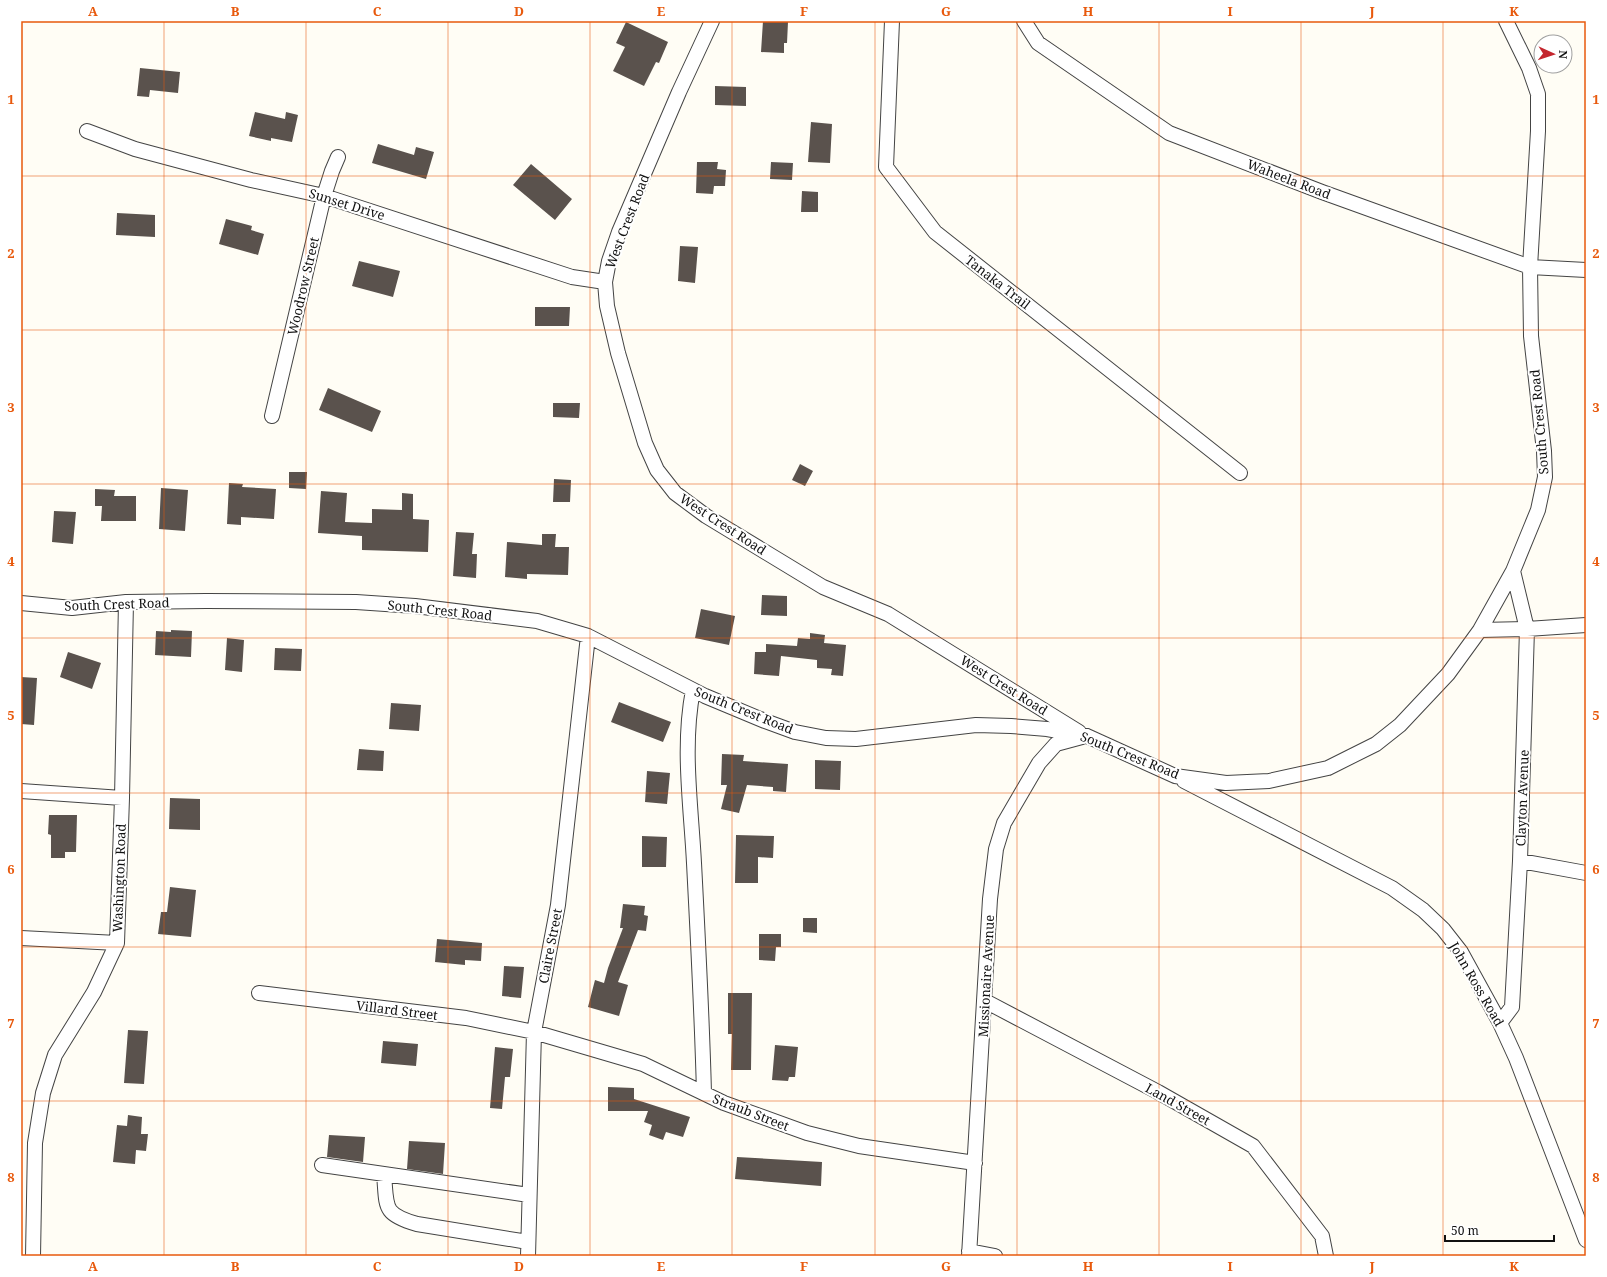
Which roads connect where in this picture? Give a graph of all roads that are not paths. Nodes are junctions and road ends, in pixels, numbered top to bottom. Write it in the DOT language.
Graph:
graph roads {
  1 [pos="712,21"];
  2 [pos="892,21"];
  3 [pos="1024,21"];
  4 [pos="1506,21"];
  5 [pos="87,131"];
  6 [pos="338,157"];
  7 [pos="324,196"];
  8 [pos="1530,267"];
  9 [pos="1586,270"];
  10 [pos="605,282"];
  11 [pos="272,416"];
  12 [pos="1240,472"];
  13 [pos="1513,571"];
  14 [pos="126,602"];
  15 [pos="21,603"];
  16 [pos="1586,625"];
  17 [pos="1527,629"];
  18 [pos="1480,630"];
  19 [pos="588,636"];
  20 [pos="693,690"];
  21 [pos="1087,736"];
  22 [pos="1175,776"];
  23 [pos="21,791"];
  24 [pos="122,798"];
  25 [pos="1520,861"];
  26 [pos="1586,874"];
  27 [pos="21,938"];
  28 [pos="117,943"];
  29 [pos="259,993"];
  30 [pos="984,1001"];
  31 [pos="1500,1023"];
  32 [pos="534,1032"];
  33 [pos="704,1093"];
  34 [pos="975,1163"];
  35 [pos="322,1165"];
  36 [pos="384,1174"];
  37 [pos="529,1195"];
  38 [pos="1586,1240"];
  39 [pos="528,1242"];
  40 [pos="969,1253"];
  41 [pos="32,1256"];
  42 [pos="528,1256"];
  43 [pos="995,1256"];
  44 [pos="1326,1256"];
  1 -- 10 [label="street, West Crest Road"];
  2 -- 12 [label="street, Tanaka Trail"];
  3 -- 8 [label="street, Waheela Road"];
  4 -- 8 [label="street, South Crest Road"];
  5 -- 7 [label="street, Sunset Drive"];
  6 -- 7 [label="street, Woodrow Street"];
  7 -- 10 [label="street, Sunset Drive"];
  7 -- 11 [label="street, Woodrow Street"];
  8 -- 9 [label="street, Waheela Road"];
  8 -- 13 [label="street, South Crest Road"];
  10 -- 21 [label="street, West Crest Road"];
  13 -- 17 [label="street, Clayton Avenue"];
  13 -- 18 [label="street, South Crest Road"];
  14 -- 15 [label="street, South Crest Road"];
  14 -- 19 [label="street, South Crest Road"];
  14 -- 24 [label="street, Washington Road"];
  16 -- 17 [label="street"];
  17 -- 18 [label="street"];
  17 -- 25 [label="street, Clayton Avenue"];
  18 -- 22 [label="street, South Crest Road"];
  19 -- 20 [label="street, South Crest Road"];
  19 -- 32 [label="street, Claire Street"];
  20 -- 21 [label="street, South Crest Road"];
  20 -- 33 [label="street"];
  21 -- 22 [label="street, South Crest Road"];
  21 -- 30 [label="street, Missionaire Avenue"];
  22 -- 31 [label="street, John Ross Road"];
  23 -- 24 [label="street"];
  24 -- 28 [label="street, Washington Road"];
  25 -- 26 [label="street"];
  25 -- 31 [label="street, Clayton Avenue"];
  27 -- 28 [label="street"];
  28 -- 41 [label="street, Washington Road"];
  29 -- 32 [label="street, Villard Street"];
  30 -- 34 [label="street, Missionaire Avenue"];
  30 -- 44 [label="street, Land Street"];
  31 -- 38 [label="street, John Ross Road"];
  32 -- 33 [label="street, Straub Street"];
  32 -- 37 [label="street, Claire Street"];
  33 -- 34 [label="street, Straub Street"];
  34 -- 40 [label="street, Missionaire Avenue"];
  35 -- 36 [label="street"];
  36 -- 37 [label="street"];
  36 -- 39 [label="street"];
  37 -- 39 [label="street, Claire Street"];
  39 -- 42 [label="street, Claire Street"];
  40 -- 43 [label="street"];
}
